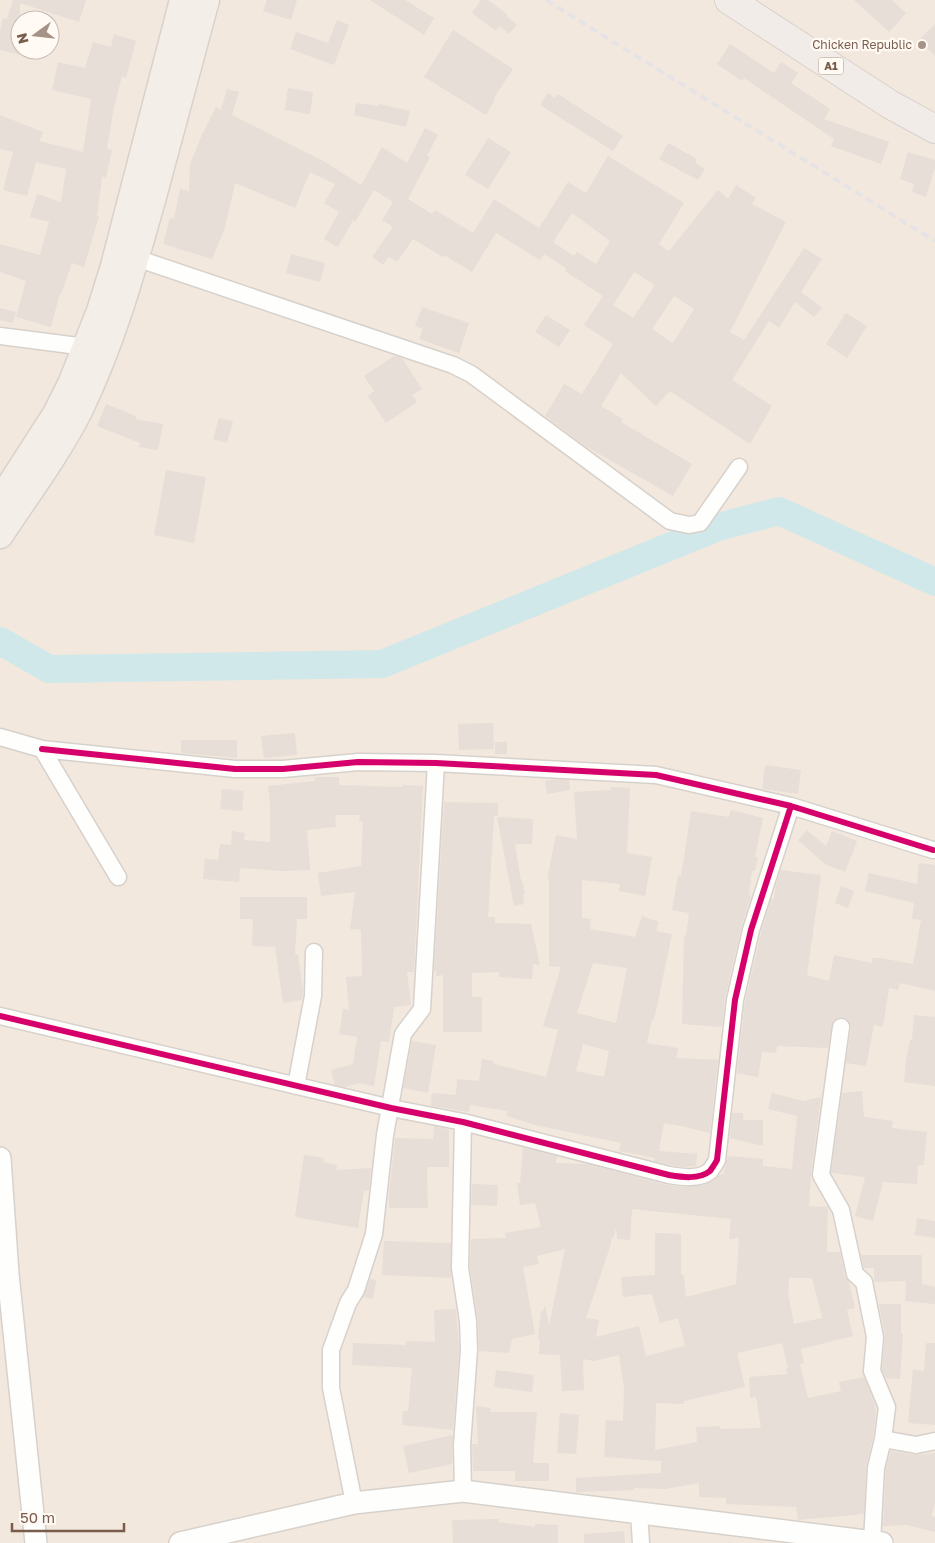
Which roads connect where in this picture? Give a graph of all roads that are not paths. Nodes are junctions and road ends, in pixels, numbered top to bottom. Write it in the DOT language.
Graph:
graph roads {
  1 [pos="184,0"];
  2 [pos="206,0"];
  3 [pos="729,0"];
  4 [pos="761,0"];
  5 [pos="935,108"];
  6 [pos="935,129"];
  7 [pos="136,258"];
  8 [pos="0,336"];
  9 [pos="86,347"];
  10 [pos="739,467"];
  11 [pos="0,501"];
  12 [pos="0,535"];
  13 [pos="0,737"];
  14 [pos="42,749"];
  15 [pos="436,763"];
  16 [pos="791,806"];
  17 [pos="933,850"];
  18 [pos="118,877"];
  19 [pos="314,952"];
  20 [pos="0,1016"];
  21 [pos="841,1027"];
  22 [pos="296,1086"];
  23 [pos="391,1108"];
  24 [pos="463,1122"];
  25 [pos="0,1158"];
  26 [pos="883,1439"];
  27 [pos="935,1442"];
  28 [pos="463,1491"];
  29 [pos="354,1503"];
  30 [pos="639,1513"];
  31 [pos="785,1536"];
  32 [pos="878,1542"];
  33 [pos="36,1543"];
  34 [pos="180,1543"];
  35 [pos="641,1543"];
  1 -- 9 [label="main road"];
  2 -- 7 [label="main road"];
  3 -- 6 [label="highway, A1"];
  4 -- 5 [label="highway, A1"];
  7 -- 10 [label="street"];
  7 -- 12 [label="main road"];
  8 -- 9 [label="street"];
  9 -- 11 [label="main road"];
  13 -- 14 [label="street"];
  14 -- 15 [label="street"];
  14 -- 18 [label="street"];
  15 -- 16 [label="street"];
  15 -- 23 [label="street"];
  16 -- 17 [label="street"];
  16 -- 24 [label="street"];
  19 -- 22 [label="street"];
  20 -- 22 [label="street"];
  21 -- 26 [label="street"];
  22 -- 23 [label="street"];
  23 -- 24 [label="street"];
  23 -- 29 [label="street"];
  24 -- 28 [label="street"];
  25 -- 33 [label="street"];
  26 -- 27 [label="street"];
  26 -- 32 [label="street"];
  28 -- 29 [label="street"];
  28 -- 30 [label="street"];
  29 -- 34 [label="street"];
  30 -- 31 [label="street"];
  30 -- 35 [label="street"];
  31 -- 32 [label="street"];
}
